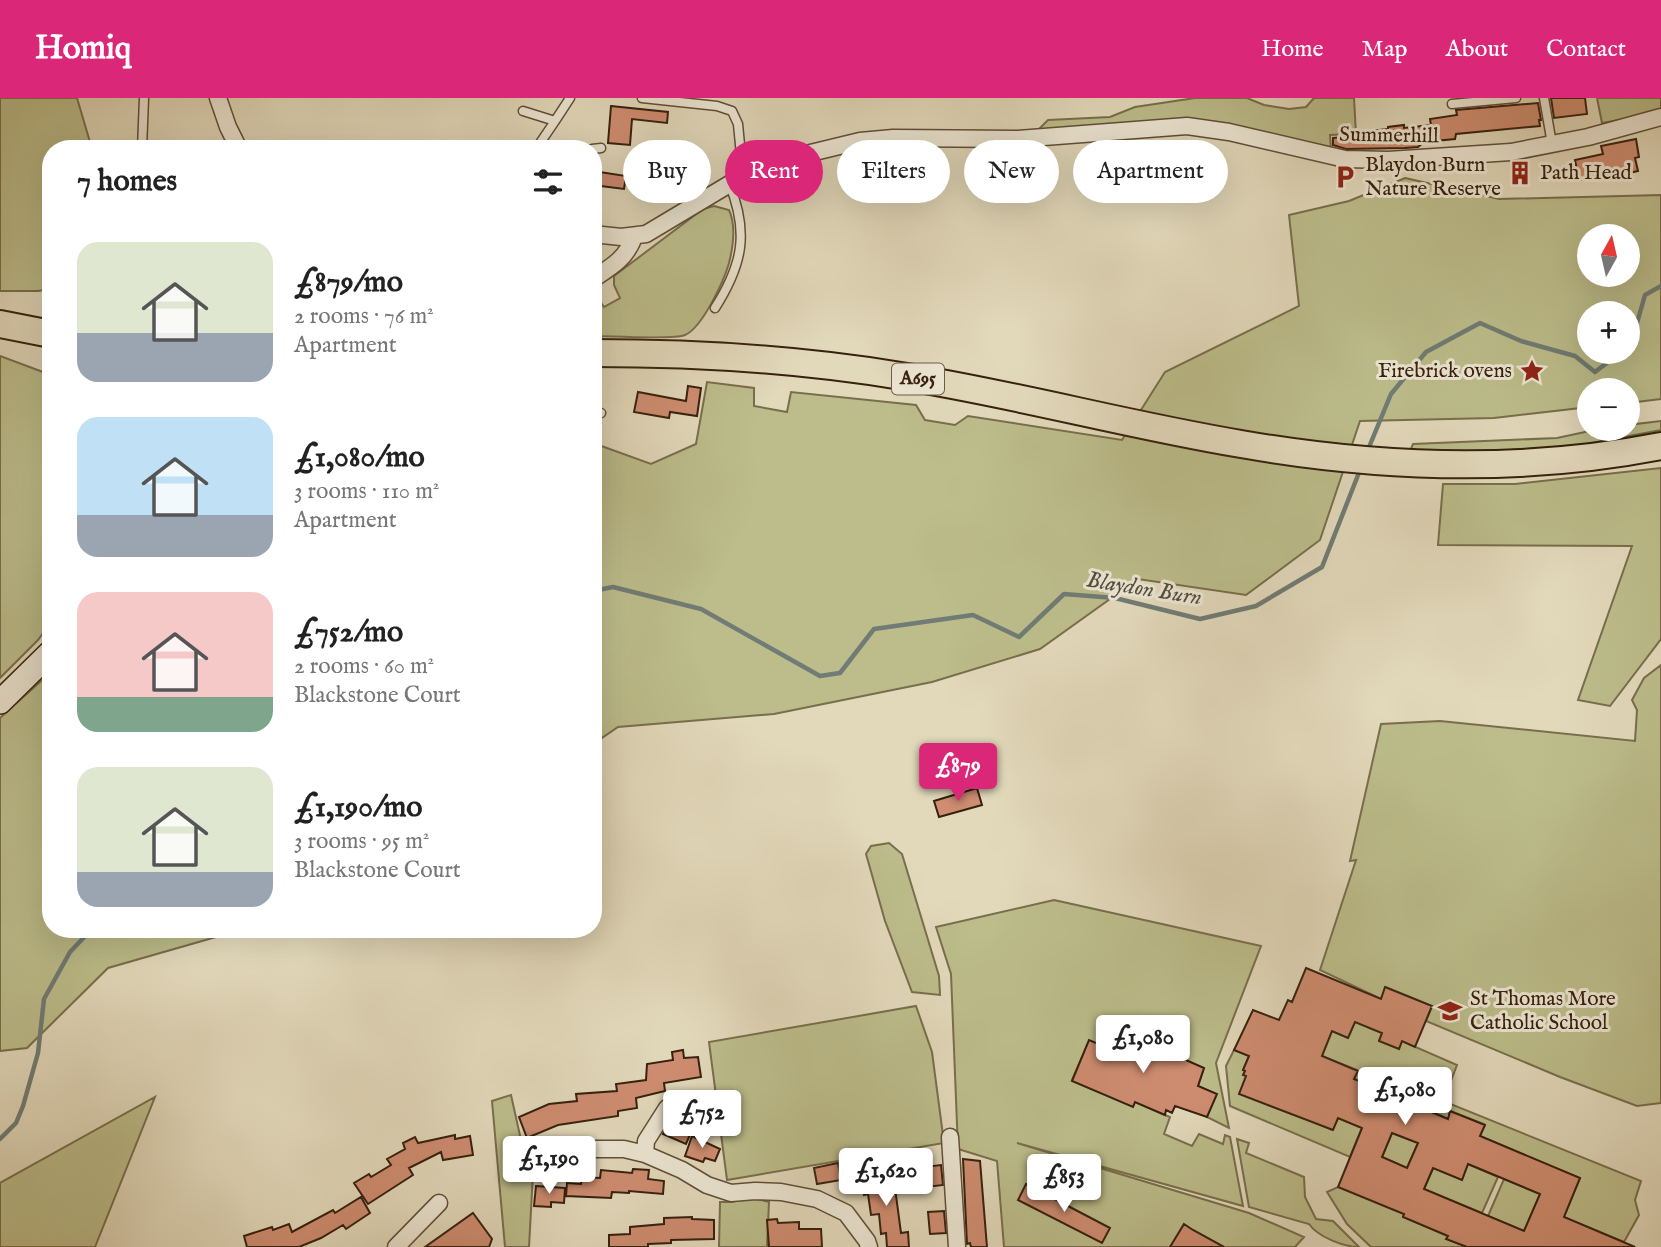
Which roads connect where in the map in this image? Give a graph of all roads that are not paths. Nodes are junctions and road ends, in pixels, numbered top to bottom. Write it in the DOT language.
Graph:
graph roads {
  1 [pos="144,98"];
  2 [pos="218,98"];
  3 [pos="570,98"];
  4 [pos="642,98"];
  5 [pos="1516,98"];
  6 [pos="1544,98"];
  7 [pos="1452,104"];
  8 [pos="523,111"];
  9 [pos="1661,117"];
  10 [pos="555,121"];
  11 [pos="142,140"];
  12 [pos="234,140"];
  13 [pos="542,140"];
  14 [pos="737,140"];
  15 [pos="1552,144"];
  16 [pos="823,150"];
  17 [pos="725,187"];
  18 [pos="738,203"];
  19 [pos="602,235"];
  20 [pos="634,237"];
  21 [pos="602,276"];
  22 [pos="715,308"];
  23 [pos="0,324"];
  24 [pos="42,330"];
  25 [pos="602,354"];
  26 [pos="1661,446"];
  27 [pos="42,661"];
  28 [pos="0,702"];
  29 [pos="667,1108"];
  30 [pos="947,1138"];
  31 [pos="645,1154"];
  32 [pos="547,1167"];
  33 [pos="439,1203"];
  34 [pos="396,1247"];
  35 [pos="869,1247"];
  36 [pos="957,1247"];
  1 -- 11 [label="lane"];
  2 -- 12 [label="street"];
  3 -- 10 [label="lane"];
  4 -- 14 [label="lane"];
  5 -- 7 [label="lane"];
  6 -- 15 [label="lane"];
  8 -- 10 [label="lane"];
  9 -- 15 [label="street, Summerhill"];
  10 -- 13 [label="lane"];
  15 -- 16 [label="street, Summerhill"];
  17 -- 20 [label="street, Summerhill"];
  18 -- 22 [label="lane"];
  19 -- 20 [label="street"];
  20 -- 21 [label="street"];
  23 -- 24 [label="main road"];
  25 -- 26 [label="main road, A695"];
  27 -- 28 [label="street"];
  29 -- 31 [label="street"];
  30 -- 36 [label="street"];
  31 -- 32 [label="street"];
  31 -- 35 [label="street"];
  33 -- 34 [label="street"];
}
